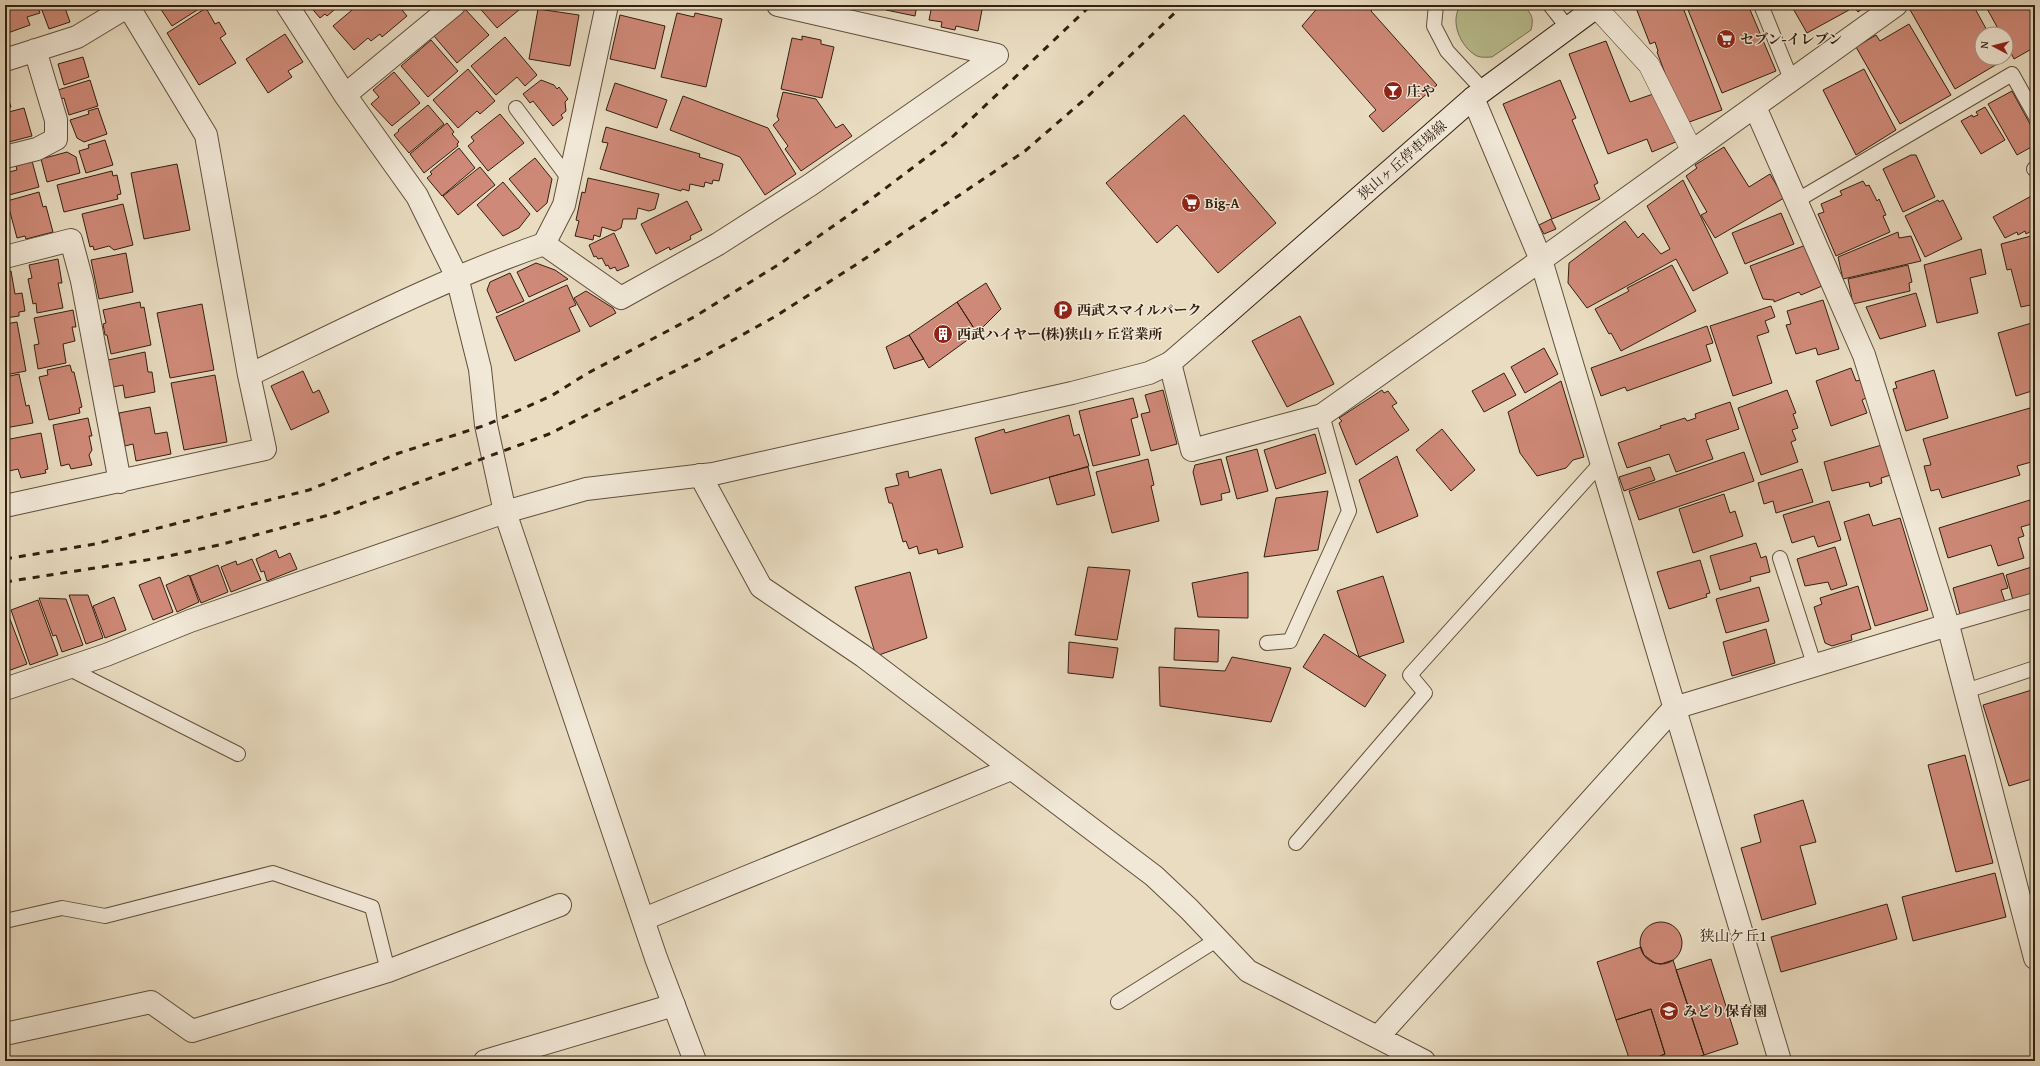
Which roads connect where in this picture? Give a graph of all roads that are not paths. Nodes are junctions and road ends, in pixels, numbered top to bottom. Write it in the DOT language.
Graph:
graph roads {
  1 [pos="287,5"];
  2 [pos="454,5"];
  3 [pos="607,5"];
  4 [pos="778,5"];
  5 [pos="1436,5"];
  6 [pos="1550,5"];
  7 [pos="1761,5"];
  8 [pos="1896,5"];
  9 [pos="129,6"];
  10 [pos="1597,6"];
  11 [pos="1568,28"];
  12 [pos="35,50"];
  13 [pos="5,60"];
  14 [pos="1791,79"];
  15 [pos="1478,94"];
  16 [pos="345,95"];
  17 [pos="1755,106"];
  18 [pos="516,108"];
  19 [pos="2035,115"];
  20 [pos="1692,151"];
  21 [pos="5,157"];
  22 [pos="569,180"];
  23 [pos="1796,201"];
  24 [pos="544,244"];
  25 [pos="5,257"];
  26 [pos="1541,260"];
  27 [pos="457,277"];
  28 [pos="1170,363"];
  29 [pos="249,375"];
  30 [pos="1322,415"];
  31 [pos="1601,463"];
  32 [pos="700,475"];
  33 [pos="120,482"];
  34 [pos="5,506"];
  35 [pos="505,512"];
  36 [pos="1780,558"];
  37 [pos="2035,600"];
  38 [pos="1948,625"];
  39 [pos="1267,643"];
  40 [pos="1814,664"];
  41 [pos="66,667"];
  42 [pos="2035,668"];
  43 [pos="5,689"];
  44 [pos="1966,691"];
  45 [pos="1674,708"];
  46 [pos="238,754"];
  47 [pos="1011,769"];
  48 [pos="1296,843"];
  49 [pos="560,905"];
  50 [pos="644,920"];
  51 [pos="5,921"];
  52 [pos="1218,939"];
  53 [pos="2035,957"];
  54 [pos="388,971"];
  55 [pos="1118,1002"];
  56 [pos="674,1005"];
  57 [pos="5,1034"];
  58 [pos="1378,1037"];
  59 [pos="485,1061"];
  60 [pos="695,1061"];
  61 [pos="1424,1061"];
  62 [pos="1780,1061"];
  1 -- 16 [label="street"];
  2 -- 16 [label="street"];
  3 -- 22 [label="street"];
  4 -- 24 [label="street"];
  5 -- 15 [label="lane"];
  6 -- 11 [label="lane"];
  7 -- 14 [label="lane"];
  8 -- 14 [label="street"];
  9 -- 12 [label="street"];
  9 -- 29 [label="street"];
  10 -- 11 [label="street, 狭山ヶ丘停車場線"];
  10 -- 20 [label="street"];
  11 -- 15 [label="street, 狭山ヶ丘停車場線"];
  12 -- 13 [label="street"];
  12 -- 21 [label="street"];
  14 -- 17 [label="street"];
  15 -- 26 [label="street"];
  15 -- 28 [label="street, 狭山ヶ丘停車場線"];
  16 -- 27 [label="street"];
  17 -- 20 [label="street"];
  17 -- 23 [label="street"];
  18 -- 22 [label="lane"];
  19 -- 23 [label="lane"];
  20 -- 26 [label="street"];
  22 -- 24 [label="street"];
  23 -- 38 [label="street"];
  24 -- 27 [label="street"];
  25 -- 33 [label="street"];
  26 -- 30 [label="street"];
  26 -- 31 [label="street"];
  27 -- 29 [label="street"];
  27 -- 35 [label="street"];
  28 -- 30 [label="street"];
  28 -- 32 [label="street, 狭山ヶ丘停車場線"];
  29 -- 33 [label="street"];
  30 -- 39 [label="lane"];
  31 -- 45 [label="street"];
  31 -- 48 [label="lane"];
  32 -- 35 [label="street, 狭山ヶ丘停車場線"];
  32 -- 47 [label="street"];
  33 -- 34 [label="street"];
  35 -- 41 [label="street, 狭山ヶ丘停車場線"];
  35 -- 50 [label="street"];
  36 -- 40 [label="lane"];
  37 -- 38 [label="lane"];
  38 -- 40 [label="street"];
  38 -- 44 [label="street"];
  40 -- 45 [label="street"];
  41 -- 43 [label="street, 狭山ヶ丘停車場線"];
  41 -- 46 [label="lane"];
  42 -- 44 [label="lane"];
  44 -- 53 [label="street"];
  45 -- 58 [label="street"];
  45 -- 62 [label="street"];
  47 -- 50 [label="street"];
  47 -- 52 [label="street"];
  49 -- 54 [label="street"];
  50 -- 56 [label="street"];
  51 -- 54 [label="lane"];
  52 -- 55 [label="lane"];
  52 -- 58 [label="street"];
  54 -- 57 [label="street"];
  56 -- 59 [label="street"];
  56 -- 60 [label="street"];
  58 -- 61 [label="street"];
}
